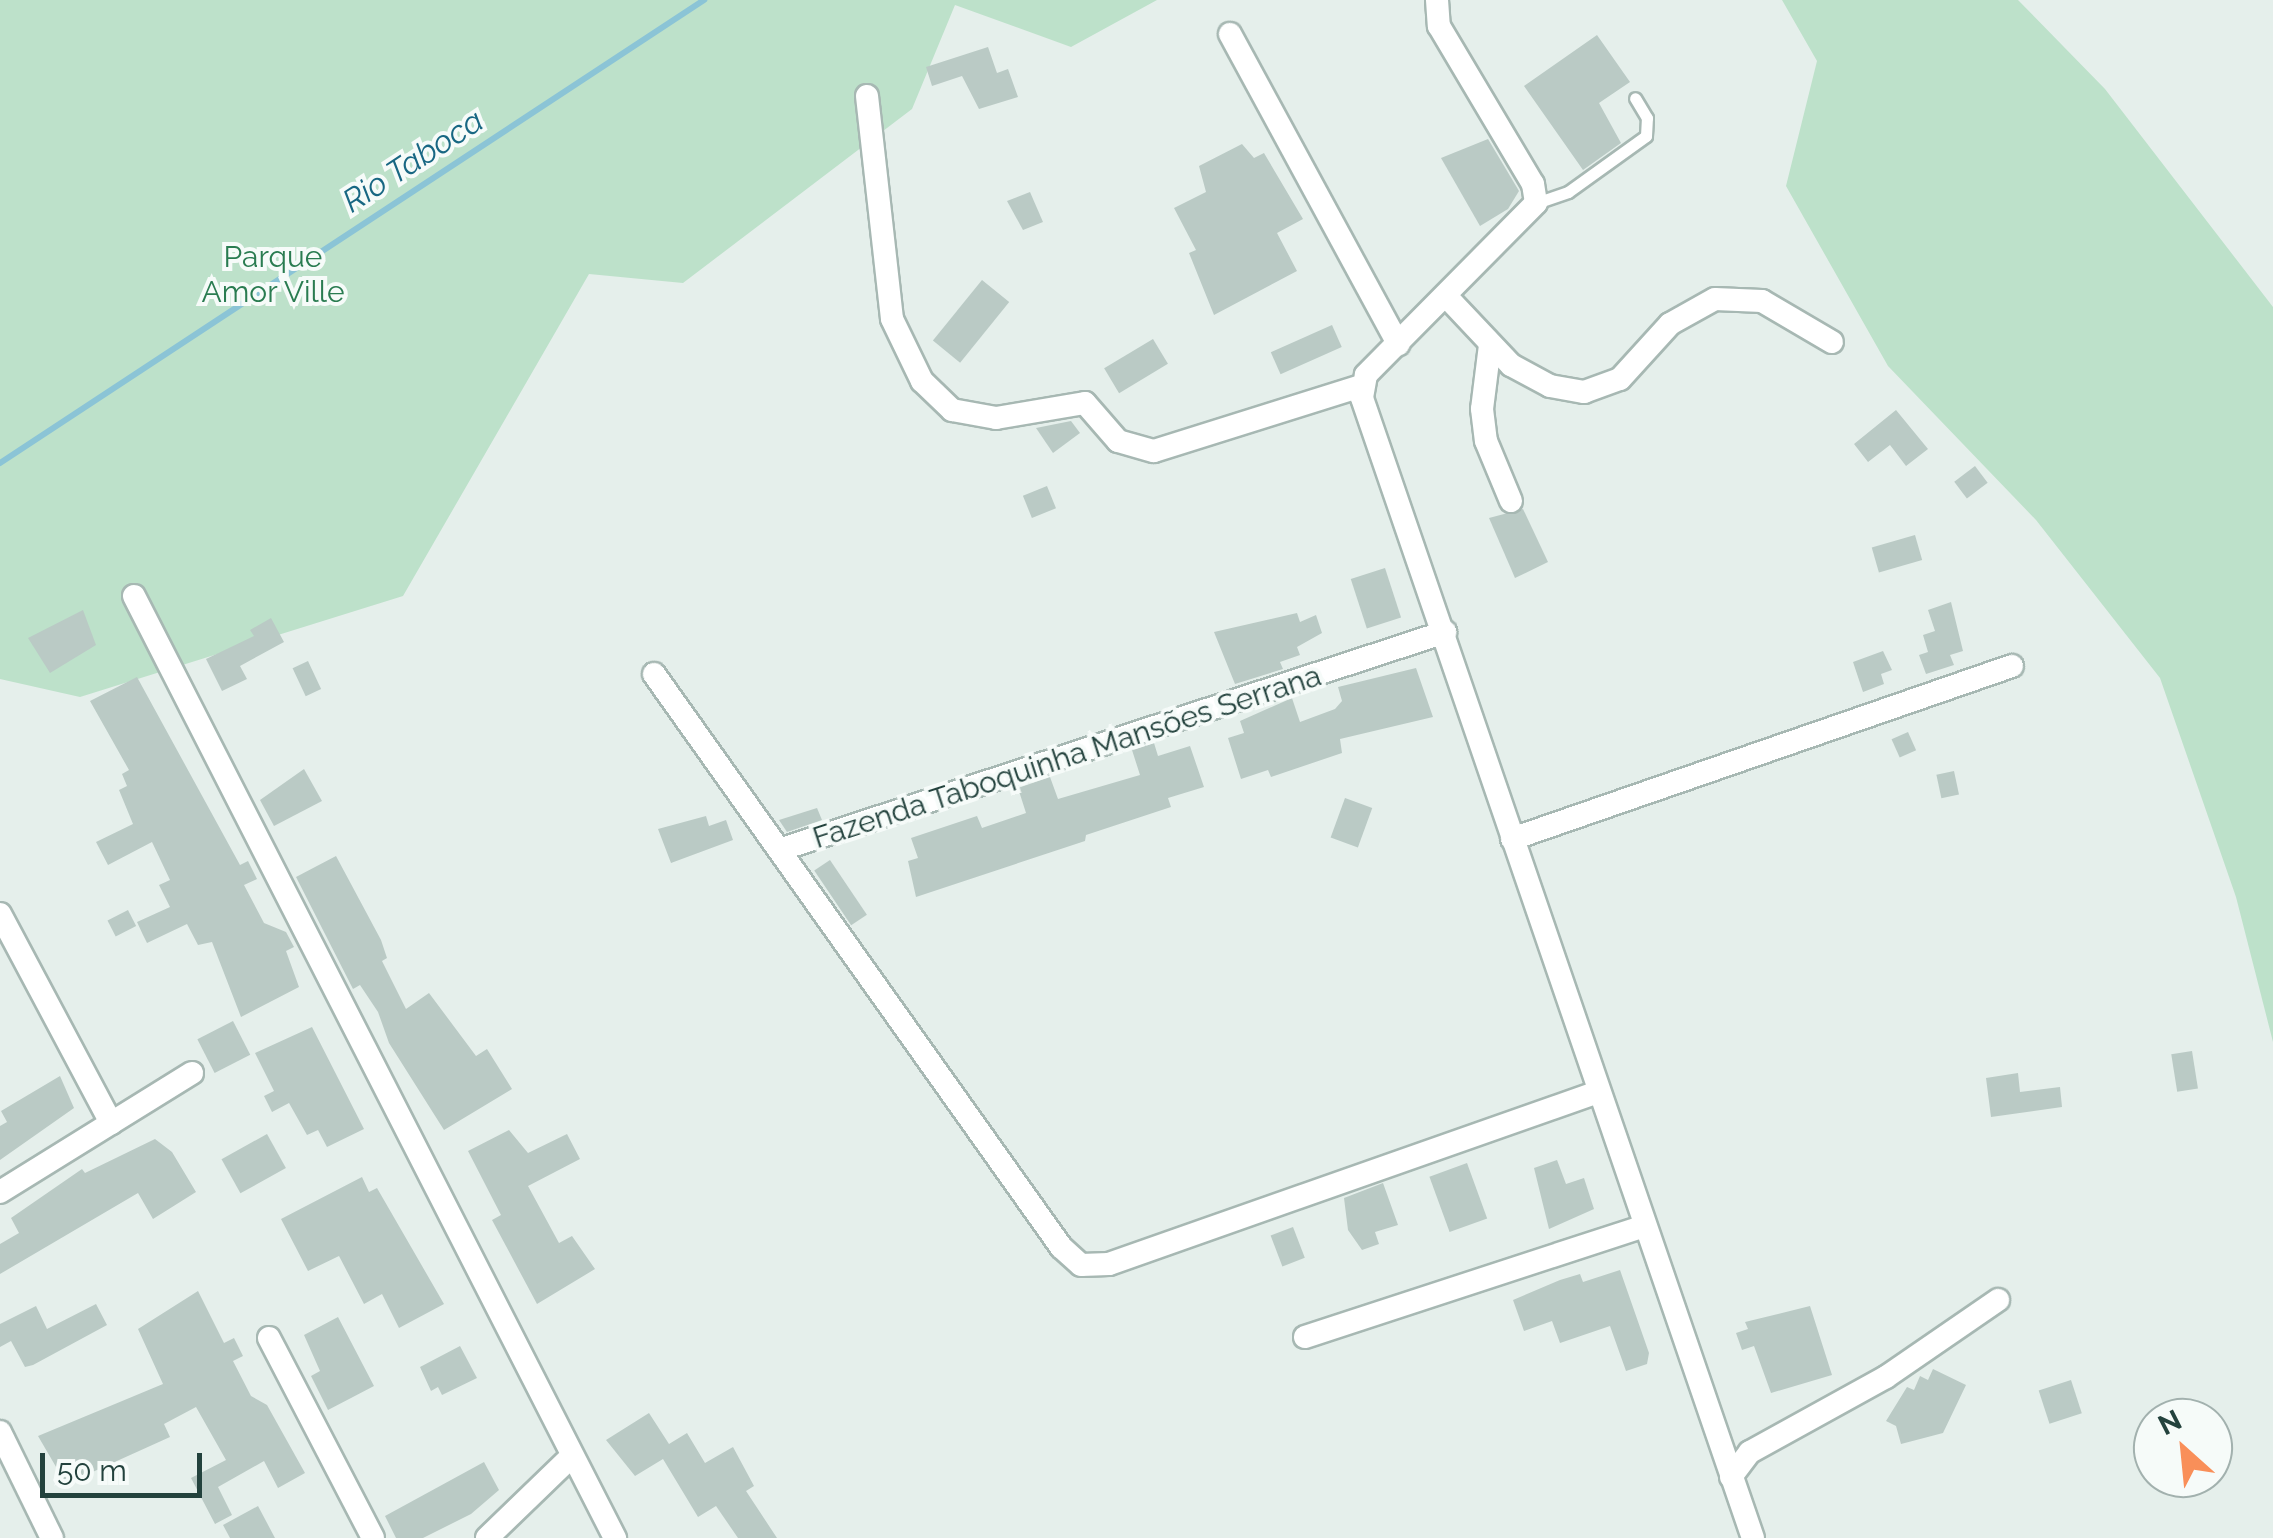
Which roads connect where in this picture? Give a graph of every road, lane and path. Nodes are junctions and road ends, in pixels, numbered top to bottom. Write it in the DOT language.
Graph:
graph roads {
  1 [pos="1437,0"];
  2 [pos="1230,34"];
  3 [pos="868,96"];
  4 [pos="1634,98"];
  5 [pos="1536,202"];
  6 [pos="1446,296"];
  7 [pos="1832,342"];
  8 [pos="1398,344"];
  9 [pos="1490,346"];
  10 [pos="1361,386"];
  11 [pos="1512,501"];
  12 [pos="134,596"];
  13 [pos="1445,632"];
  14 [pos="2012,666"];
  15 [pos="654,674"];
  16 [pos="1512,839"];
  17 [pos="782,850"];
  18 [pos="0,914"];
  19 [pos="192,1073"];
  20 [pos="1598,1092"];
  21 [pos="111,1123"];
  22 [pos="0,1192"];
  23 [pos="1644,1226"];
  24 [pos="1998,1300"];
  25 [pos="1305,1337"];
  26 [pos="269,1338"];
  27 [pos="0,1432"];
  28 [pos="572,1456"];
  29 [pos="7,1464"];
  30 [pos="1732,1477"];
  31 [pos="52,1538"];
  32 [pos="372,1538"];
  33 [pos="488,1538"];
  34 [pos="616,1538"];
  35 [pos="1752,1538"];
  1 -- 5 [label="street"];
  2 -- 8 [label="street"];
  3 -- 10 [label="street"];
  4 -- 5 [label="lane"];
  5 -- 6 [label="street"];
  6 -- 8 [label="street"];
  6 -- 9 [label="street"];
  7 -- 9 [label="street"];
  8 -- 10 [label="street"];
  9 -- 11 [label="street"];
  10 -- 13 [label="street"];
  12 -- 28 [label="street"];
  13 -- 16 [label="street"];
  13 -- 17 [label="street, Fazenda Taboquinha Mansões Serrana"];
  14 -- 16 [label="street"];
  15 -- 17 [label="street"];
  16 -- 20 [label="street"];
  17 -- 20 [label="street, Fazenda Taboquinha Mansões Serrana"];
  18 -- 21 [label="street"];
  19 -- 21 [label="street"];
  20 -- 23 [label="street"];
  21 -- 22 [label="street"];
  23 -- 25 [label="street"];
  23 -- 30 [label="street"];
  24 -- 30 [label="street"];
  26 -- 32 [label="street"];
  27 -- 29 [label="street"];
  28 -- 33 [label="street"];
  28 -- 34 [label="street"];
  29 -- 31 [label="street"];
  30 -- 35 [label="street"];
}
